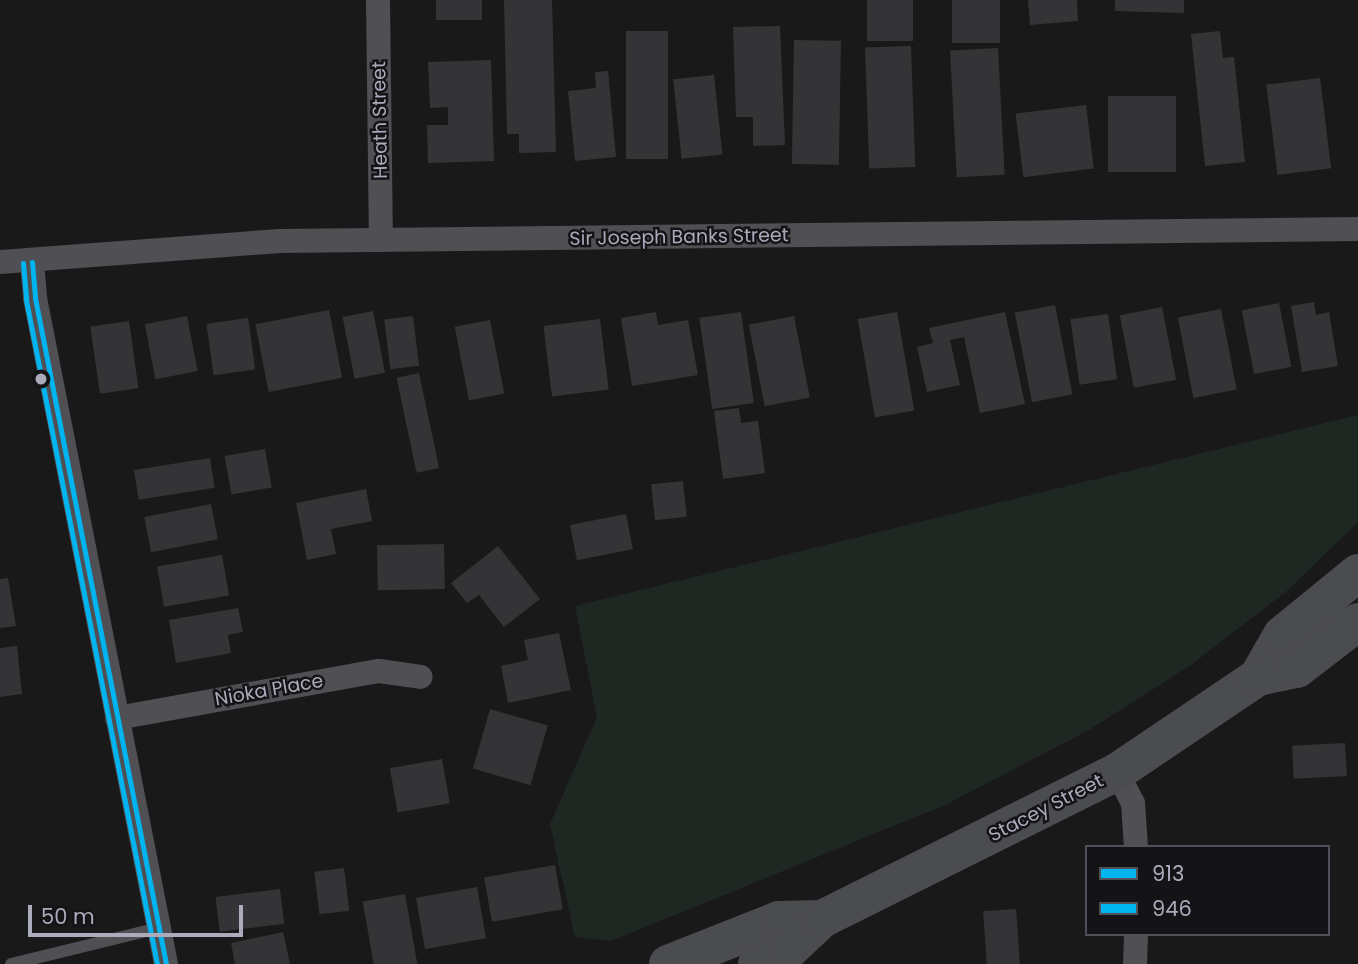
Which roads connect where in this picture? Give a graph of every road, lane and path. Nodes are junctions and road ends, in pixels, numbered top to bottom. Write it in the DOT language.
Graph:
graph roads {
  1 [pos="378,0"];
  2 [pos="1358,229"];
  3 [pos="382,240"];
  4 [pos="32,261"];
  5 [pos="0,262"];
  6 [pos="1358,573"];
  7 [pos="1358,622"];
  8 [pos="1358,635"];
  9 [pos="1320,654"];
  10 [pos="421,677"];
  11 [pos="1258,677"];
  12 [pos="117,718"];
  13 [pos="1117,772"];
  14 [pos="1136,845"];
  15 [pos="822,919"];
  16 [pos="159,928"];
  17 [pos="1136,936"];
  18 [pos="11,964"];
  19 [pos="166,964"];
  20 [pos="668,964"];
  21 [pos="757,964"];
  22 [pos="1135,964"];
  1 -- 3 [label="street, Heath Street"];
  2 -- 3 [label="street, Sir Joseph Banks Street"];
  3 -- 4 [label="street, Sir Joseph Banks Street"];
  4 -- 5 [label="street, Sir Joseph Banks Street"];
  4 -- 12 [label="street"];
  6 -- 11 [label="highway, Stacey Street"];
  7 -- 9 [label="highway, Stacey Street"];
  8 -- 9 [label="street, Stacey Street"];
  9 -- 11 [label="highway, Stacey Street"];
  10 -- 12 [label="street, Nioka Place"];
  11 -- 13 [label="highway, Stacey Street"];
  12 -- 16 [label="street"];
  13 -- 14 [label="street"];
  13 -- 15 [label="highway, Stacey Street"];
  15 -- 20 [label="highway, Stacey Street"];
  15 -- 21 [label="highway, Stacey Street"];
  16 -- 18 [label="lane"];
  16 -- 19 [label="street"];
  17 -- 22 [label="street"];
}
